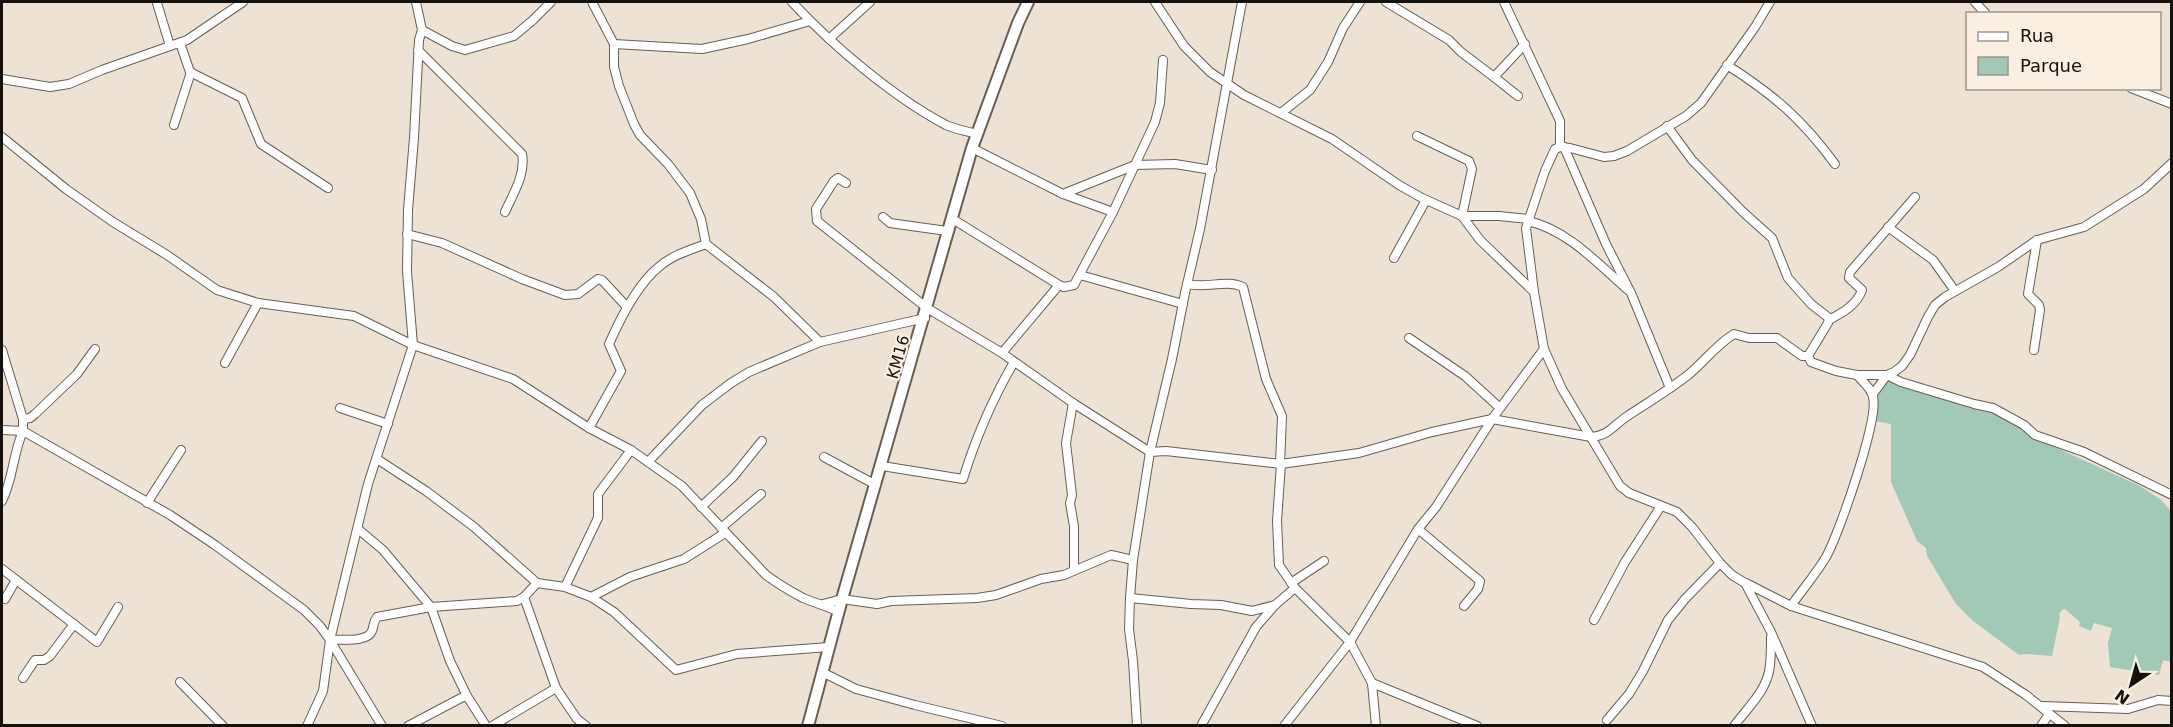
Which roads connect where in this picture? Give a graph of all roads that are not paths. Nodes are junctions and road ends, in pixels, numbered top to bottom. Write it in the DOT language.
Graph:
graph roads {
  1 [pos="243,2"];
  2 [pos="416,2"];
  3 [pos="551,2"];
  4 [pos="592,2"];
  5 [pos="792,2"];
  6 [pos="870,2"];
  7 [pos="1028,2"];
  8 [pos="1155,2"];
  9 [pos="1242,2"];
  10 [pos="1360,2"];
  11 [pos="1386,2"];
  12 [pos="1504,2"];
  13 [pos="1770,2"];
  14 [pos="157,3"];
  15 [pos="810,21"];
  16 [pos="422,30"];
  17 [pos="830,39"];
  18 [pos="180,43"];
  19 [pos="614,44"];
  20 [pos="1525,44"];
  21 [pos="170,46"];
  22 [pos="418,50"];
  23 [pos="1163,60"];
  24 [pos="1727,65"];
  25 [pos="191,72"];
  26 [pos="1494,77"];
  27 [pos="2,79"];
  28 [pos="1226,84"];
  29 [pos="2136,90"];
  30 [pos="1518,96"];
  31 [pos="2172,104"];
  32 [pos="1281,113"];
  33 [pos="174,125"];
  34 [pos="1667,126"];
  35 [pos="976,134"];
  36 [pos="1417,136"];
  37 [pos="2,137"];
  38 [pos="1562,147"];
  39 [pos="972,148"];
  40 [pos="2172,163"];
  41 [pos="1835,164"];
  42 [pos="1135,165"];
  43 [pos="1212,170"];
  44 [pos="846,183"];
  45 [pos="328,188"];
  46 [pos="1063,194"];
  47 [pos="1915,197"];
  48 [pos="1426,200"];
  49 [pos="505,212"];
  50 [pos="1113,212"];
  51 [pos="1462,216"];
  52 [pos="883,217"];
  53 [pos="951,218"];
  54 [pos="1529,220"];
  55 [pos="1888,227"];
  56 [pos="947,231"];
  57 [pos="407,234"];
  58 [pos="2037,240"];
  59 [pos="706,244"];
  60 [pos="1394,258"];
  61 [pos="1080,274"];
  62 [pos="1187,284"];
  63 [pos="1059,285"];
  64 [pos="1956,291"];
  65 [pos="1534,292"];
  66 [pos="1631,293"];
  67 [pos="258,303"];
  68 [pos="1183,304"];
  69 [pos="627,307"];
  70 [pos="926,313"];
  71 [pos="1829,320"];
  72 [pos="1409,338"];
  73 [pos="820,342"];
  74 [pos="413,345"];
  75 [pos="95,349"];
  76 [pos="2,350"];
  77 [pos="1544,350"];
  78 [pos="2034,350"];
  79 [pos="1002,353"];
  80 [pos="1808,356"];
  81 [pos="1014,362"];
  82 [pos="225,363"];
  83 [pos="1857,375"];
  84 [pos="1887,375"];
  85 [pos="1670,388"];
  86 [pos="1873,394"];
  87 [pos="1073,403"];
  88 [pos="340,408"];
  89 [pos="1500,408"];
  90 [pos="23,419"];
  91 [pos="1492,419"];
  92 [pos="388,424"];
  93 [pos="589,428"];
  94 [pos="2,430"];
  95 [pos="23,431"];
  96 [pos="1591,437"];
  97 [pos="762,441"];
  98 [pos="181,450"];
  99 [pos="631,450"];
  100 [pos="1150,452"];
  101 [pos="824,458"];
  102 [pos="376,459"];
  103 [pos="648,462"];
  104 [pos="1281,464"];
  105 [pos="882,466"];
  106 [pos="876,485"];
  107 [pos="761,494"];
  108 [pos="2172,495"];
  109 [pos="2,501"];
  110 [pos="147,502"];
  111 [pos="1661,506"];
  112 [pos="701,507"];
  113 [pos="358,528"];
  114 [pos="1418,529"];
  115 [pos="723,531"];
  116 [pos="1133,560"];
  117 [pos="1324,561"];
  118 [pos="1720,563"];
  119 [pos="2,569"];
  120 [pos="1074,570"];
  121 [pos="16,580"];
  122 [pos="537,583"];
  123 [pos="1745,583"];
  124 [pos="1293,586"];
  125 [pos="565,587"];
  126 [pos="524,597"];
  127 [pos="591,597"];
  128 [pos="1130,598"];
  129 [pos="5,599"];
  130 [pos="842,599"];
  131 [pos="823,604"];
  132 [pos="1275,605"];
  133 [pos="1464,606"];
  134 [pos="1791,606"];
  135 [pos="118,607"];
  136 [pos="431,607"];
  137 [pos="839,612"];
  138 [pos="1594,620"];
  139 [pos="74,624"];
  140 [pos="1771,632"];
  141 [pos="330,640"];
  142 [pos="1350,642"];
  143 [pos="830,647"];
  144 [pos="822,672"];
  145 [pos="23,678"];
  146 [pos="180,681"];
  147 [pos="1372,683"];
  148 [pos="556,688"];
  149 [pos="467,696"];
  150 [pos="2172,700"];
  151 [pos="2040,706"];
  152 [pos="2049,714"];
  153 [pos="1607,720"];
  154 [pos="984,724"];
  155 [pos="223,726"];
  156 [pos="307,726"];
  157 [pos="382,726"];
  158 [pos="408,726"];
  159 [pos="486,726"];
  160 [pos="492,726"];
  161 [pos="586,726"];
  162 [pos="808,726"];
  163 [pos="1002,726"];
  164 [pos="1137,726"];
  165 [pos="1201,726"];
  166 [pos="1284,726"];
  167 [pos="1377,726"];
  168 [pos="1477,726"];
  169 [pos="1734,726"];
  170 [pos="1812,726"];
  171 [pos="2041,726"];
  172 [pos="2065,726"];
  1 -- 18 [label="street"];
  2 -- 16 [label="street"];
  3 -- 16 [label="street"];
  4 -- 19 [label="street"];
  5 -- 15 [label="street"];
  6 -- 17 [label="street"];
  7 -- 35 [label="street, KM16"];
  8 -- 28 [label="street"];
  9 -- 28 [label="street"];
  10 -- 32 [label="street"];
  11 -- 26 [label="street"];
  12 -- 20 [label="street"];
  13 -- 24 [label="street"];
  14 -- 21 [label="street"];
  15 -- 17 [label="street"];
  15 -- 19 [label="street"];
  16 -- 22 [label="street"];
  17 -- 35 [label="street"];
  18 -- 21 [label="street"];
  18 -- 25 [label="street"];
  19 -- 59 [label="street"];
  20 -- 26 [label="street"];
  20 -- 38 [label="street"];
  21 -- 27 [label="street"];
  22 -- 49 [label="street"];
  22 -- 57 [label="street"];
  23 -- 42 [label="street"];
  24 -- 34 [label="street"];
  24 -- 41 [label="street"];
  25 -- 33 [label="street"];
  25 -- 45 [label="street"];
  26 -- 30 [label="street"];
  28 -- 32 [label="street"];
  28 -- 43 [label="street"];
  29 -- 31 [label="street"];
  32 -- 48 [label="street"];
  34 -- 38 [label="street"];
  34 -- 71 [label="street"];
  35 -- 39 [label="street, KM16"];
  36 -- 51 [label="street"];
  37 -- 67 [label="street"];
  38 -- 54 [label="street"];
  38 -- 66 [label="street"];
  39 -- 46 [label="street"];
  39 -- 53 [label="street, KM16"];
  40 -- 58 [label="street"];
  42 -- 43 [label="street"];
  42 -- 46 [label="street"];
  42 -- 50 [label="street"];
  43 -- 62 [label="street"];
  44 -- 70 [label="street"];
  46 -- 50 [label="street"];
  47 -- 55 [label="street"];
  48 -- 51 [label="street"];
  48 -- 60 [label="street"];
  50 -- 61 [label="street"];
  51 -- 54 [label="street"];
  51 -- 65 [label="street"];
  52 -- 56 [label="street"];
  53 -- 56 [label="street, KM16"];
  53 -- 63 [label="street"];
  54 -- 65 [label="street"];
  54 -- 66 [label="street"];
  55 -- 64 [label="street"];
  55 -- 71 [label="street"];
  56 -- 70 [label="street, KM16"];
  57 -- 69 [label="street"];
  57 -- 74 [label="street"];
  58 -- 64 [label="street"];
  58 -- 78 [label="street"];
  59 -- 69 [label="street"];
  59 -- 73 [label="street"];
  61 -- 63 [label="street"];
  61 -- 68 [label="street"];
  62 -- 68 [label="street"];
  62 -- 104 [label="street"];
  63 -- 79 [label="street"];
  64 -- 84 [label="street"];
  65 -- 77 [label="street"];
  66 -- 85 [label="street"];
  67 -- 74 [label="street"];
  67 -- 82 [label="street"];
  68 -- 100 [label="street"];
  69 -- 93 [label="street"];
  70 -- 73 [label="street"];
  70 -- 79 [label="street"];
  70 -- 105 [label="street, KM16"];
  71 -- 80 [label="street"];
  72 -- 89 [label="street"];
  73 -- 103 [label="street"];
  74 -- 92 [label="street"];
  74 -- 93 [label="street"];
  75 -- 90 [label="street"];
  76 -- 90 [label="street"];
  77 -- 89 [label="street"];
  77 -- 91 [label="street"];
  77 -- 96 [label="street"];
  79 -- 81 [label="street"];
  80 -- 83 [label="street"];
  80 -- 85 [label="street"];
  81 -- 87 [label="street"];
  81 -- 105 [label="street"];
  83 -- 84 [label="street"];
  83 -- 86 [label="street"];
  84 -- 86 [label="street"];
  84 -- 108 [label="street"];
  85 -- 96 [label="street"];
  86 -- 134 [label="street"];
  87 -- 100 [label="street"];
  87 -- 120 [label="street"];
  88 -- 92 [label="street"];
  89 -- 91 [label="street"];
  90 -- 95 [label="street"];
  91 -- 96 [label="street"];
  91 -- 104 [label="street"];
  91 -- 114 [label="street"];
  92 -- 102 [label="street"];
  93 -- 99 [label="street"];
  94 -- 95 [label="street"];
  95 -- 109 [label="street"];
  95 -- 110 [label="street"];
  96 -- 111 [label="street"];
  97 -- 112 [label="street"];
  98 -- 110 [label="street"];
  99 -- 103 [label="street"];
  99 -- 125 [label="street"];
  100 -- 104 [label="street"];
  100 -- 116 [label="street"];
  101 -- 106 [label="street"];
  102 -- 113 [label="street"];
  102 -- 122 [label="street"];
  103 -- 112 [label="street"];
  104 -- 124 [label="street"];
  105 -- 106 [label="street, KM16"];
  106 -- 130 [label="street, KM16"];
  107 -- 115 [label="street"];
  110 -- 141 [label="street"];
  111 -- 118 [label="street"];
  111 -- 138 [label="street"];
  112 -- 115 [label="street"];
  113 -- 136 [label="street"];
  113 -- 141 [label="street"];
  114 -- 133 [label="street"];
  114 -- 142 [label="street"];
  115 -- 127 [label="street"];
  115 -- 131 [label="street"];
  116 -- 120 [label="street"];
  116 -- 128 [label="street"];
  117 -- 124 [label="street"];
  118 -- 123 [label="street"];
  118 -- 153 [label="street"];
  119 -- 121 [label="street"];
  120 -- 130 [label="street"];
  121 -- 129 [label="street"];
  121 -- 139 [label="street"];
  122 -- 125 [label="street"];
  122 -- 126 [label="street"];
  123 -- 134 [label="street"];
  123 -- 140 [label="street"];
  124 -- 132 [label="street"];
  124 -- 142 [label="street"];
  125 -- 127 [label="street"];
  126 -- 136 [label="street"];
  126 -- 148 [label="street"];
  127 -- 143 [label="street"];
  128 -- 132 [label="street"];
  128 -- 164 [label="street"];
  130 -- 131 [label="street"];
  130 -- 137 [label="street, KM16"];
  131 -- 137 [label="street"];
  132 -- 165 [label="street"];
  134 -- 151 [label="street"];
  135 -- 139 [label="street"];
  136 -- 141 [label="street"];
  136 -- 149 [label="street"];
  137 -- 143 [label="street, KM16"];
  139 -- 145 [label="street"];
  140 -- 169 [label="street"];
  140 -- 170 [label="street"];
  141 -- 156 [label="street"];
  141 -- 157 [label="street"];
  142 -- 147 [label="street"];
  142 -- 166 [label="street"];
  143 -- 144 [label="street, KM16"];
  144 -- 154 [label="street"];
  144 -- 162 [label="street, KM16"];
  146 -- 155 [label="street"];
  147 -- 167 [label="street"];
  147 -- 168 [label="street"];
  148 -- 160 [label="street"];
  148 -- 161 [label="street"];
  149 -- 158 [label="street"];
  149 -- 159 [label="street"];
  150 -- 151 [label="street"];
  151 -- 152 [label="street"];
  152 -- 171 [label="street"];
  152 -- 172 [label="street"];
  154 -- 163 [label="street"];
}
